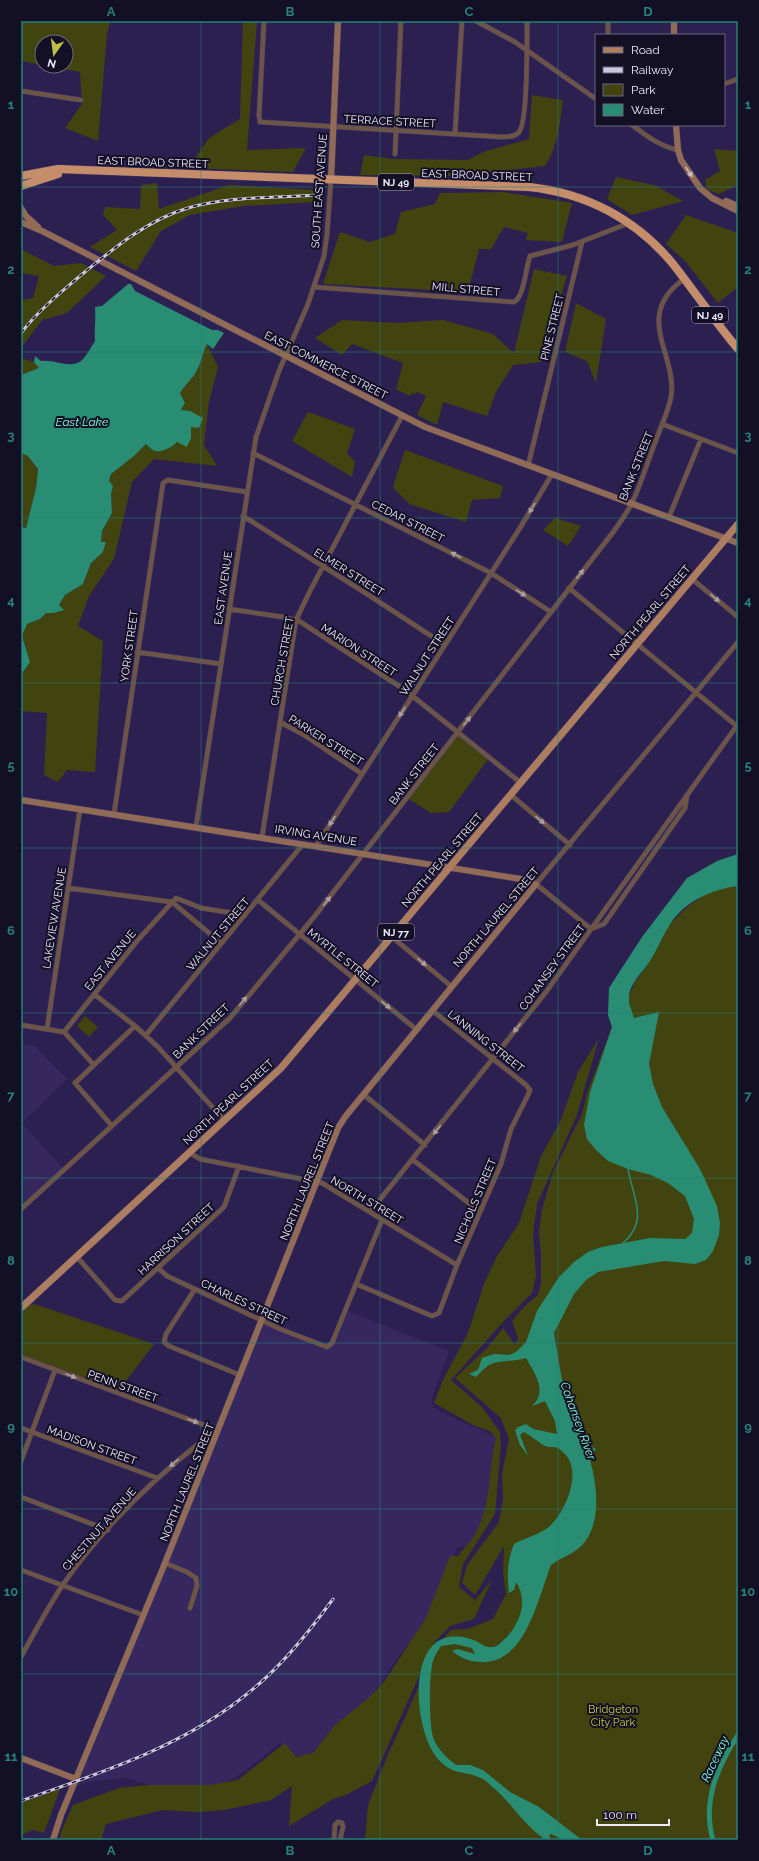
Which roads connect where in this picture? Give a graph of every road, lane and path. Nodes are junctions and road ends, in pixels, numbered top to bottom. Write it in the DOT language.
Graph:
graph roads {
  1 [pos="264,21"];
  2 [pos="338,21"];
  3 [pos="401,21"];
  4 [pos="462,21"];
  5 [pos="476,21"];
  6 [pos="527,21"];
  7 [pos="608,21"];
  8 [pos="674,21"];
  9 [pos="608,34"];
  10 [pos="674,34"];
  11 [pos="528,50"];
  12 [pos="738,79"];
  13 [pos="725,84"];
  14 [pos="21,91"];
  15 [pos="595,98"];
  16 [pos="81,100"];
  17 [pos="633,126"];
  18 [pos="676,126"];
  19 [pos="333,128"];
  20 [pos="396,130"];
  21 [pos="456,133"];
  22 [pos="678,150"];
  23 [pos="395,154"];
  24 [pos="21,176"];
  25 [pos="331,180"];
  26 [pos="27,183"];
  27 [pos="701,190"];
  28 [pos="738,206"];
  29 [pos="21,208"];
  30 [pos="738,212"];
  31 [pos="21,222"];
  32 [pos="630,223"];
  33 [pos="42,231"];
  34 [pos="582,242"];
  35 [pos="684,279"];
  36 [pos="314,287"];
  37 [pos="738,349"];
  38 [pos="286,356"];
  39 [pos="402,416"];
  40 [pos="662,424"];
  41 [pos="702,439"];
  42 [pos="738,453"];
  43 [pos="253,454"];
  44 [pos="528,466"];
  45 [pos="552,474"];
  46 [pos="247,492"];
  47 [pos="632,504"];
  48 [pos="356,505"];
  49 [pos="243,516"];
  50 [pos="669,517"];
  51 [pos="738,524"];
  52 [pos="726,539"];
  53 [pos="738,543"];
  54 [pos="323,566"];
  55 [pos="491,573"];
  56 [pos="692,579"];
  57 [pos="569,588"];
  58 [pos="229,610"];
  59 [pos="551,612"];
  60 [pos="738,617"];
  61 [pos="296,620"];
  62 [pos="738,642"];
  63 [pos="637,645"];
  64 [pos="445,646"];
  65 [pos="137,652"];
  66 [pos="221,664"];
  67 [pos="695,693"];
  68 [pos="412,696"];
  69 [pos="280,722"];
  70 [pos="737,726"];
  71 [pos="458,732"];
  72 [pos="362,774"];
  73 [pos="521,783"];
  74 [pos="687,794"];
  75 [pos="510,795"];
  76 [pos="21,800"];
  77 [pos="80,809"];
  78 [pos="114,814"];
  79 [pos="196,827"];
  80 [pos="262,837"];
  81 [pos="303,844"];
  82 [pos="570,845"];
  83 [pos="316,846"];
  84 [pos="364,853"];
  85 [pos="450,867"];
  86 [pos="536,884"];
  87 [pos="68,888"];
  88 [pos="258,900"];
  89 [pos="172,902"];
  90 [pos="245,915"];
  91 [pos="591,929"];
  92 [pos="300,934"];
  93 [pos="392,937"];
  94 [pos="221,943"];
  95 [pos="356,980"];
  96 [pos="452,987"];
  97 [pos="94,994"];
  98 [pos="433,1010"];
  99 [pos="21,1025"];
  100 [pos="135,1026"];
  101 [pos="47,1029"];
  102 [pos="416,1030"];
  103 [pos="64,1032"];
  104 [pos="146,1035"];
  105 [pos="493,1058"];
  106 [pos="94,1065"];
  107 [pos="176,1068"];
  108 [pos="528,1087"];
  109 [pos="364,1094"];
  110 [pos="225,1121"];
  111 [pos="112,1126"];
  112 [pos="425,1145"];
  113 [pos="190,1153"];
  114 [pos="413,1160"];
  115 [pos="239,1166"];
  116 [pos="317,1182"];
  117 [pos="21,1209"];
  118 [pos="481,1210"];
  119 [pos="370,1212"];
  120 [pos="382,1220"];
  121 [pos="77,1257"];
  122 [pos="457,1265"];
  123 [pos="158,1268"];
  124 [pos="356,1284"];
  125 [pos="196,1289"];
  126 [pos="21,1308"];
  127 [pos="262,1321"];
  128 [pos="21,1358"];
  129 [pos="55,1370"];
  130 [pos="240,1375"];
  131 [pos="21,1428"];
  132 [pos="32,1432"];
  133 [pos="215,1437"];
  134 [pos="21,1461"];
  135 [pos="157,1478"];
  136 [pos="21,1497"];
  137 [pos="108,1530"];
  138 [pos="165,1563"];
  139 [pos="21,1570"];
  140 [pos="63,1585"];
  141 [pos="190,1608"];
  142 [pos="143,1615"];
  143 [pos="21,1658"];
  144 [pos="21,1758"];
  145 [pos="76,1779"];
  146 [pos="53,1840"];
  147 [pos="334,1840"];
  148 [pos="340,1840"];
  1 -- 19 [label="street, TERRACE STREET"];
  2 -- 19 [label="street, SOUTH EAST AVENUE"];
  3 -- 20 [label="street"];
  4 -- 21 [label="street"];
  5 -- 11 [label="street"];
  6 -- 11 [label="street"];
  7 -- 9 [label="street"];
  8 -- 10 [label="street"];
  11 -- 15 [label="street"];
  11 -- 21 [label="street, TERRACE STREET"];
  12 -- 13 [label="street"];
  14 -- 16 [label="street"];
  17 -- 22 [label="street"];
  18 -- 22 [label="street"];
  19 -- 20 [label="street, TERRACE STREET"];
  19 -- 25 [label="street, SOUTH EAST AVENUE"];
  20 -- 21 [label="street, TERRACE STREET"];
  20 -- 23 [label="street"];
  22 -- 27 [label="street, one-way"];
  24 -- 26 [label="highway, EAST BROAD STREET / NJ 49"];
  25 -- 26 [label="highway, EAST BROAD STREET / NJ 49"];
  25 -- 32 [label="highway, EAST BROAD STREET / NJ 49"];
  25 -- 36 [label="street, SOUTH EAST AVENUE"];
  27 -- 28 [label="street"];
  27 -- 30 [label="street"];
  29 -- 33 [label="street"];
  31 -- 33 [label="street, EAST COMMERCE STREET"];
  32 -- 34 [label="street"];
  32 -- 35 [label="highway, EAST BROAD STREET / NJ 49"];
  33 -- 38 [label="street, EAST COMMERCE STREET"];
  34 -- 36 [label="street, MILL STREET"];
  34 -- 44 [label="street, PINE STREET"];
  35 -- 37 [label="highway, EAST BROAD STREET / NJ 49"];
  35 -- 40 [label="street, BANK STREET"];
  36 -- 38 [label="street, SOUTH EAST AVENUE"];
  38 -- 39 [label="street, EAST COMMERCE STREET"];
  38 -- 43 [label="street, EAST AVENUE"];
  39 -- 44 [label="street, EAST COMMERCE STREET"];
  39 -- 48 [label="street, CHURCH STREET"];
  40 -- 41 [label="street"];
  40 -- 47 [label="street, BANK STREET"];
  41 -- 42 [label="street"];
  41 -- 50 [label="street"];
  43 -- 46 [label="street, EAST AVENUE"];
  43 -- 48 [label="street, CEDAR STREET"];
  44 -- 45 [label="street, EAST COMMERCE STREET"];
  45 -- 47 [label="street, EAST COMMERCE STREET"];
  45 -- 55 [label="street, WALNUT STREET, one-way"];
  46 -- 49 [label="street, EAST AVENUE"];
  46 -- 65 [label="street, YORK STREET"];
  47 -- 50 [label="street, EAST COMMERCE STREET"];
  57 -- 47 [label="street, BANK STREET, one-way"];
  48 -- 54 [label="street, CHURCH STREET"];
  55 -- 48 [label="street, CEDAR STREET, one-way"];
  49 -- 54 [label="street, ELMER STREET"];
  49 -- 58 [label="street, EAST AVENUE"];
  50 -- 52 [label="street, EAST COMMERCE STREET"];
  51 -- 52 [label="main road, NORTH PEARL STREET / NJ 77"];
  52 -- 53 [label="street, EAST COMMERCE STREET"];
  52 -- 56 [label="main road, NORTH PEARL STREET / NJ 77"];
  54 -- 61 [label="street, CHURCH STREET"];
  54 -- 64 [label="street, ELMER STREET"];
  55 -- 59 [label="street, CEDAR STREET, one-way"];
  55 -- 64 [label="street, WALNUT STREET"];
  56 -- 60 [label="street, one-way"];
  56 -- 63 [label="main road, NORTH PEARL STREET / NJ 77"];
  57 -- 59 [label="street, BANK STREET"];
  57 -- 63 [label="street"];
  58 -- 61 [label="street, MARION STREET"];
  58 -- 66 [label="street, EAST AVENUE"];
  71 -- 59 [label="street, BANK STREET, one-way"];
  61 -- 68 [label="street, MARION STREET"];
  61 -- 69 [label="street, CHURCH STREET"];
  62 -- 67 [label="street, NORTH LAUREL STREET"];
  63 -- 67 [label="street"];
  63 -- 73 [label="main road, NORTH PEARL STREET / NJ 77"];
  64 -- 68 [label="street, WALNUT STREET"];
  65 -- 66 [label="street"];
  65 -- 78 [label="street, YORK STREET"];
  66 -- 79 [label="street, EAST AVENUE"];
  67 -- 70 [label="street"];
  67 -- 82 [label="street, NORTH LAUREL STREET"];
  68 -- 71 [label="street, MARION STREET"];
  68 -- 72 [label="street, WALNUT STREET, one-way"];
  69 -- 72 [label="street, PARKER STREET"];
  69 -- 80 [label="street, CHURCH STREET"];
  70 -- 74 [label="street, COHANSEY STREET"];
  71 -- 73 [label="street, MARION STREET"];
  71 -- 84 [label="street, BANK STREET"];
  72 -- 83 [label="street, WALNUT STREET, one-way"];
  73 -- 75 [label="main road, NORTH PEARL STREET / NJ 77"];
  74 -- 91 [label="street, COHANSEY STREET"];
  74 -- 91 [label="street"];
  75 -- 82 [label="street, one-way"];
  75 -- 85 [label="main road, NORTH PEARL STREET / NJ 77"];
  76 -- 77 [label="street, IRVING AVENUE"];
  77 -- 78 [label="street, IRVING AVENUE"];
  77 -- 87 [label="street, LAKEVIEW AVENUE"];
  78 -- 79 [label="street, IRVING AVENUE"];
  79 -- 80 [label="street, IRVING AVENUE"];
  80 -- 81 [label="street, IRVING AVENUE"];
  81 -- 83 [label="street, IRVING AVENUE"];
  81 -- 88 [label="street, WALNUT STREET"];
  82 -- 86 [label="street, NORTH LAUREL STREET"];
  83 -- 84 [label="street, IRVING AVENUE"];
  84 -- 85 [label="street, IRVING AVENUE"];
  92 -- 84 [label="street, BANK STREET, one-way"];
  85 -- 86 [label="street, IRVING AVENUE"];
  85 -- 93 [label="main road, NORTH PEARL STREET / NJ 77"];
  86 -- 91 [label="street, IRVING AVENUE"];
  86 -- 96 [label="street, NORTH LAUREL STREET"];
  87 -- 89 [label="street"];
  87 -- 101 [label="street, LAKEVIEW AVENUE"];
  88 -- 90 [label="street, WALNUT STREET"];
  88 -- 92 [label="street, MYRTLE STREET"];
  89 -- 90 [label="street"];
  89 -- 94 [label="street"];
  89 -- 97 [label="street, EAST AVENUE"];
  90 -- 94 [label="street, WALNUT STREET"];
  91 -- 105 [label="street, COHANSEY STREET, one-way"];
  92 -- 95 [label="street, MYRTLE STREET"];
  107 -- 92 [label="street, BANK STREET, one-way"];
  93 -- 95 [label="main road, NORTH PEARL STREET / NJ 77"];
  93 -- 96 [label="street, one-way"];
  94 -- 104 [label="street, WALNUT STREET"];
  95 -- 102 [label="street, MYRTLE STREET, one-way"];
  95 -- 110 [label="main road, NORTH PEARL STREET / NJ 77"];
  96 -- 98 [label="street, NORTH LAUREL STREET"];
  97 -- 100 [label="street"];
  97 -- 103 [label="street, EAST AVENUE"];
  98 -- 102 [label="street, NORTH LAUREL STREET"];
  98 -- 105 [label="street, LANNING STREET"];
  99 -- 101 [label="street"];
  100 -- 104 [label="street"];
  100 -- 106 [label="street"];
  101 -- 103 [label="street"];
  102 -- 109 [label="street, NORTH LAUREL STREET"];
  103 -- 106 [label="street"];
  104 -- 107 [label="street"];
  105 -- 108 [label="street, LANNING STREET"];
  105 -- 112 [label="street, COHANSEY STREET, one-way"];
  106 -- 111 [label="street"];
  107 -- 110 [label="street"];
  107 -- 111 [label="street, BANK STREET"];
  108 -- 118 [label="street, NICHOLS STREET"];
  109 -- 112 [label="street"];
  109 -- 116 [label="street, NORTH LAUREL STREET"];
  110 -- 113 [label="main road, NORTH PEARL STREET / NJ 77"];
  111 -- 117 [label="street, BANK STREET"];
  112 -- 114 [label="street, COHANSEY STREET"];
  113 -- 115 [label="street, NORTH STREET"];
  113 -- 121 [label="main road, NORTH PEARL STREET / NJ 77"];
  114 -- 118 [label="street"];
  114 -- 119 [label="street, COHANSEY STREET"];
  115 -- 116 [label="street, NORTH STREET"];
  115 -- 123 [label="street, HARRISON STREET"];
  116 -- 119 [label="street, NORTH STREET"];
  116 -- 127 [label="street, NORTH LAUREL STREET"];
  118 -- 122 [label="street, NICHOLS STREET"];
  119 -- 120 [label="street, NORTH STREET"];
  120 -- 122 [label="street, NORTH STREET"];
  120 -- 124 [label="street"];
  121 -- 123 [label="street, HARRISON STREET"];
  121 -- 126 [label="main road, NORTH PEARL STREET / NJ 77"];
  122 -- 124 [label="street, NICHOLS STREET"];
  123 -- 125 [label="street, CHARLES STREET"];
  124 -- 127 [label="street, CHARLES STREET"];
  125 -- 127 [label="street, CHARLES STREET"];
  125 -- 130 [label="street"];
  127 -- 130 [label="street, NORTH LAUREL STREET"];
  128 -- 129 [label="street, PENN STREET"];
  129 -- 132 [label="street"];
  129 -- 133 [label="street, PENN STREET, one-way"];
  130 -- 133 [label="street, NORTH LAUREL STREET"];
  131 -- 132 [label="street, MADISON STREET"];
  132 -- 134 [label="street"];
  132 -- 135 [label="street, MADISON STREET"];
  133 -- 135 [label="street, CHESTNUT AVENUE, one-way"];
  133 -- 138 [label="street, NORTH LAUREL STREET"];
  135 -- 137 [label="street, CHESTNUT AVENUE"];
  136 -- 137 [label="street"];
  137 -- 140 [label="street, CHESTNUT AVENUE"];
  138 -- 141 [label="street"];
  138 -- 142 [label="street, NORTH LAUREL STREET"];
  139 -- 140 [label="street"];
  140 -- 142 [label="street"];
  140 -- 143 [label="street, CHESTNUT AVENUE"];
  142 -- 145 [label="street, NORTH LAUREL STREET"];
  144 -- 145 [label="street"];
  145 -- 146 [label="street, NORTH LAUREL STREET"];
  147 -- 148 [label="street"];
}
